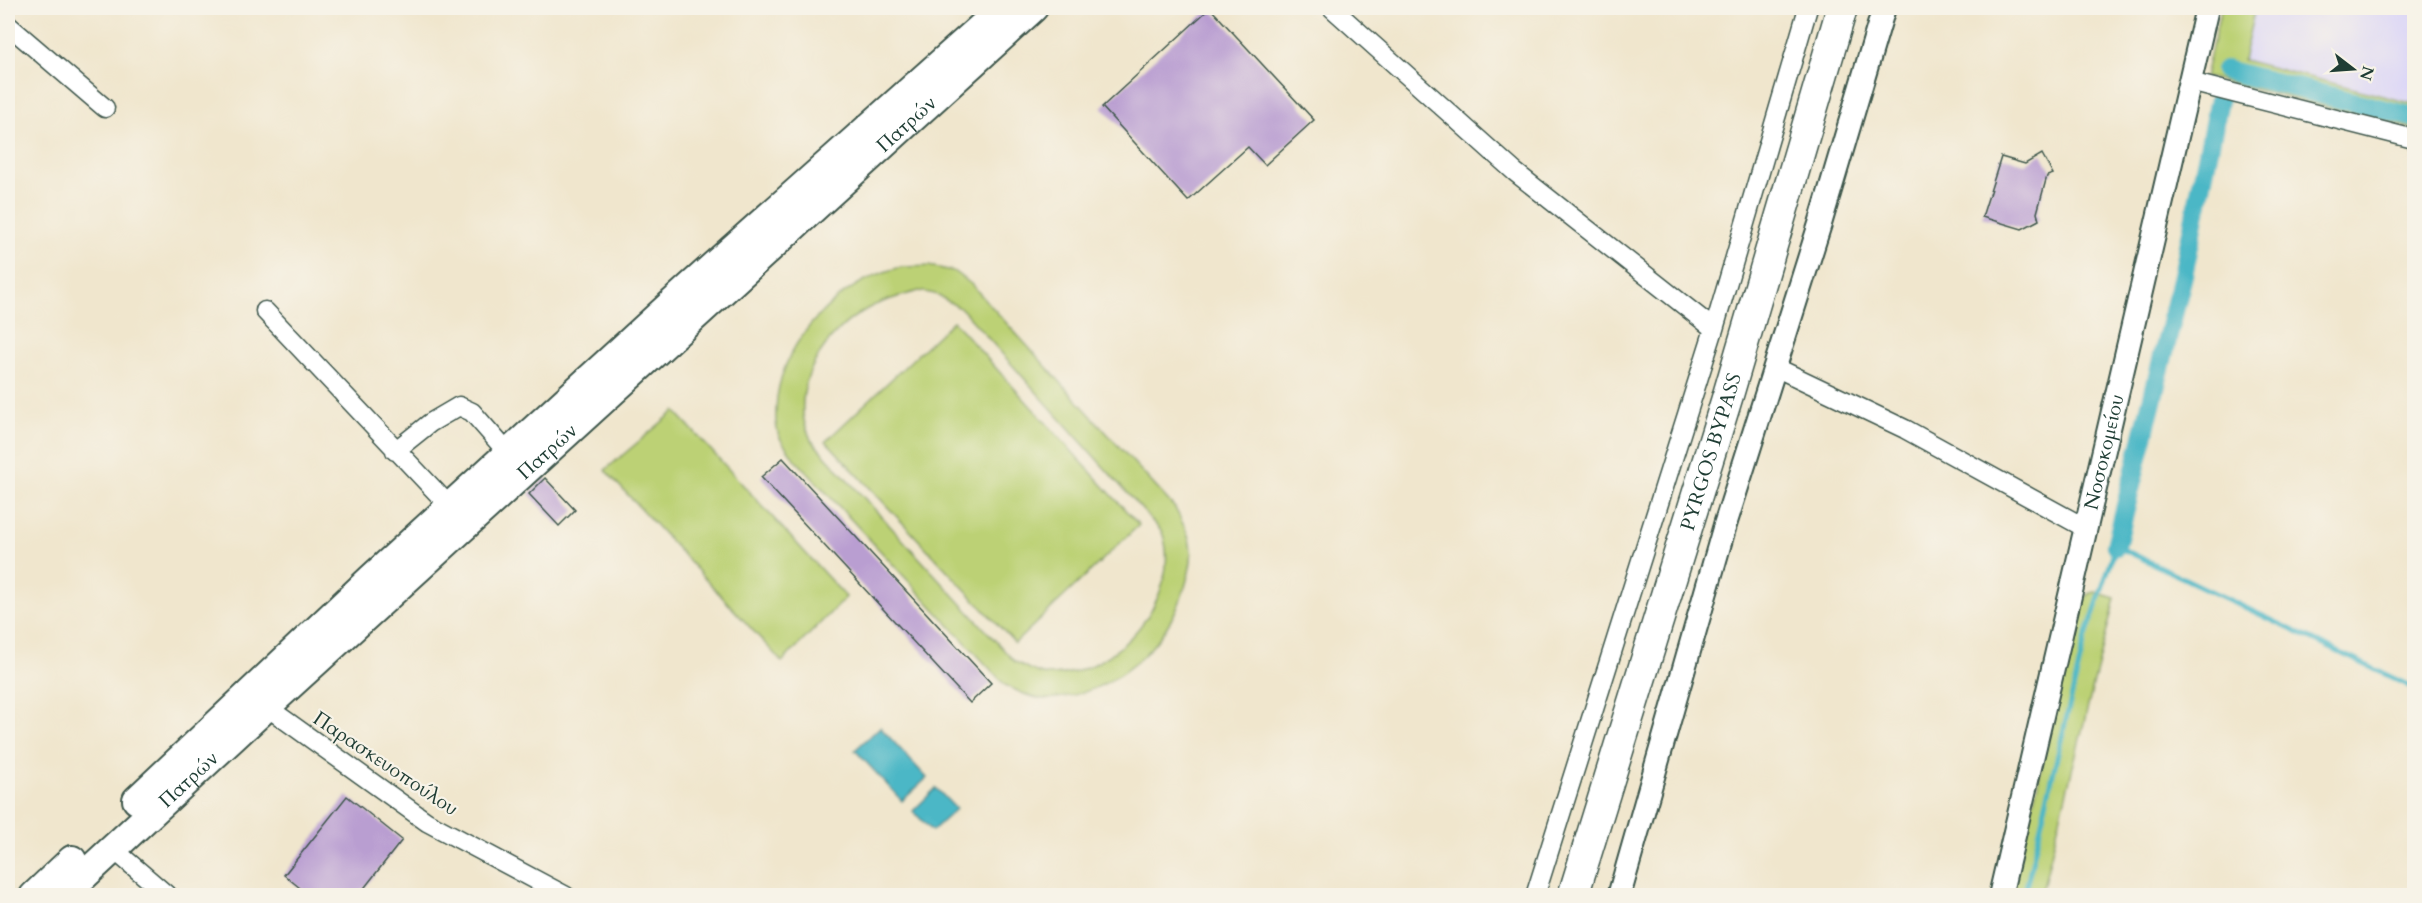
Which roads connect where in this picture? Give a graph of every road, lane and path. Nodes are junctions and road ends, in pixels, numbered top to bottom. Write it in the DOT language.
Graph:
graph roads {
  1 [pos="1003,8"];
  2 [pos="1033,8"];
  3 [pos="1332,8"];
  4 [pos="1808,8"];
  5 [pos="1842,8"];
  6 [pos="1884,8"];
  7 [pos="2206,8"];
  8 [pos="8,25"];
  9 [pos="969,52"];
  10 [pos="2190,82"];
  11 [pos="105,108"];
  12 [pos="2415,140"];
  13 [pos="265,311"];
  14 [pos="1714,329"];
  15 [pos="1775,367"];
  16 [pos="395,451"];
  17 [pos="516,462"];
  18 [pos="458,515"];
  19 [pos="2087,529"];
  20 [pos="257,700"];
  21 [pos="112,849"];
  22 [pos="33,896"];
  23 [pos="62,896"];
  24 [pos="168,896"];
  25 [pos="566,896"];
  26 [pos="1535,896"];
  27 [pos="1573,896"];
  28 [pos="1619,896"];
  29 [pos="2000,896"];
  1 -- 9 [label="main road, Πατρών"];
  2 -- 9 [label="main road, Πατρών"];
  3 -- 14 [label="street"];
  4 -- 14 [label="street"];
  5 -- 27 [label="highway, PYRGOS BYPASS"];
  6 -- 15 [label="street"];
  7 -- 10 [label="street, Νοσοκομείου"];
  8 -- 11 [label="street"];
  9 -- 17 [label="main road, Πατρών"];
  10 -- 12 [label="street"];
  10 -- 19 [label="street, Νοσοκομείου"];
  13 -- 16 [label="street"];
  14 -- 26 [label="street"];
  15 -- 19 [label="street"];
  15 -- 28 [label="street"];
  16 -- 17 [label="street"];
  16 -- 18 [label="street"];
  17 -- 18 [label="main road, Πατρών"];
  18 -- 20 [label="main road, Πατρών"];
  19 -- 29 [label="street, Νοσοκομείου"];
  20 -- 21 [label="main road, Πατρών"];
  20 -- 22 [label="main road, Πατρών"];
  20 -- 25 [label="street, Παρασκευοπούλου"];
  21 -- 23 [label="main road, Πατρών"];
  21 -- 24 [label="street"];
}
